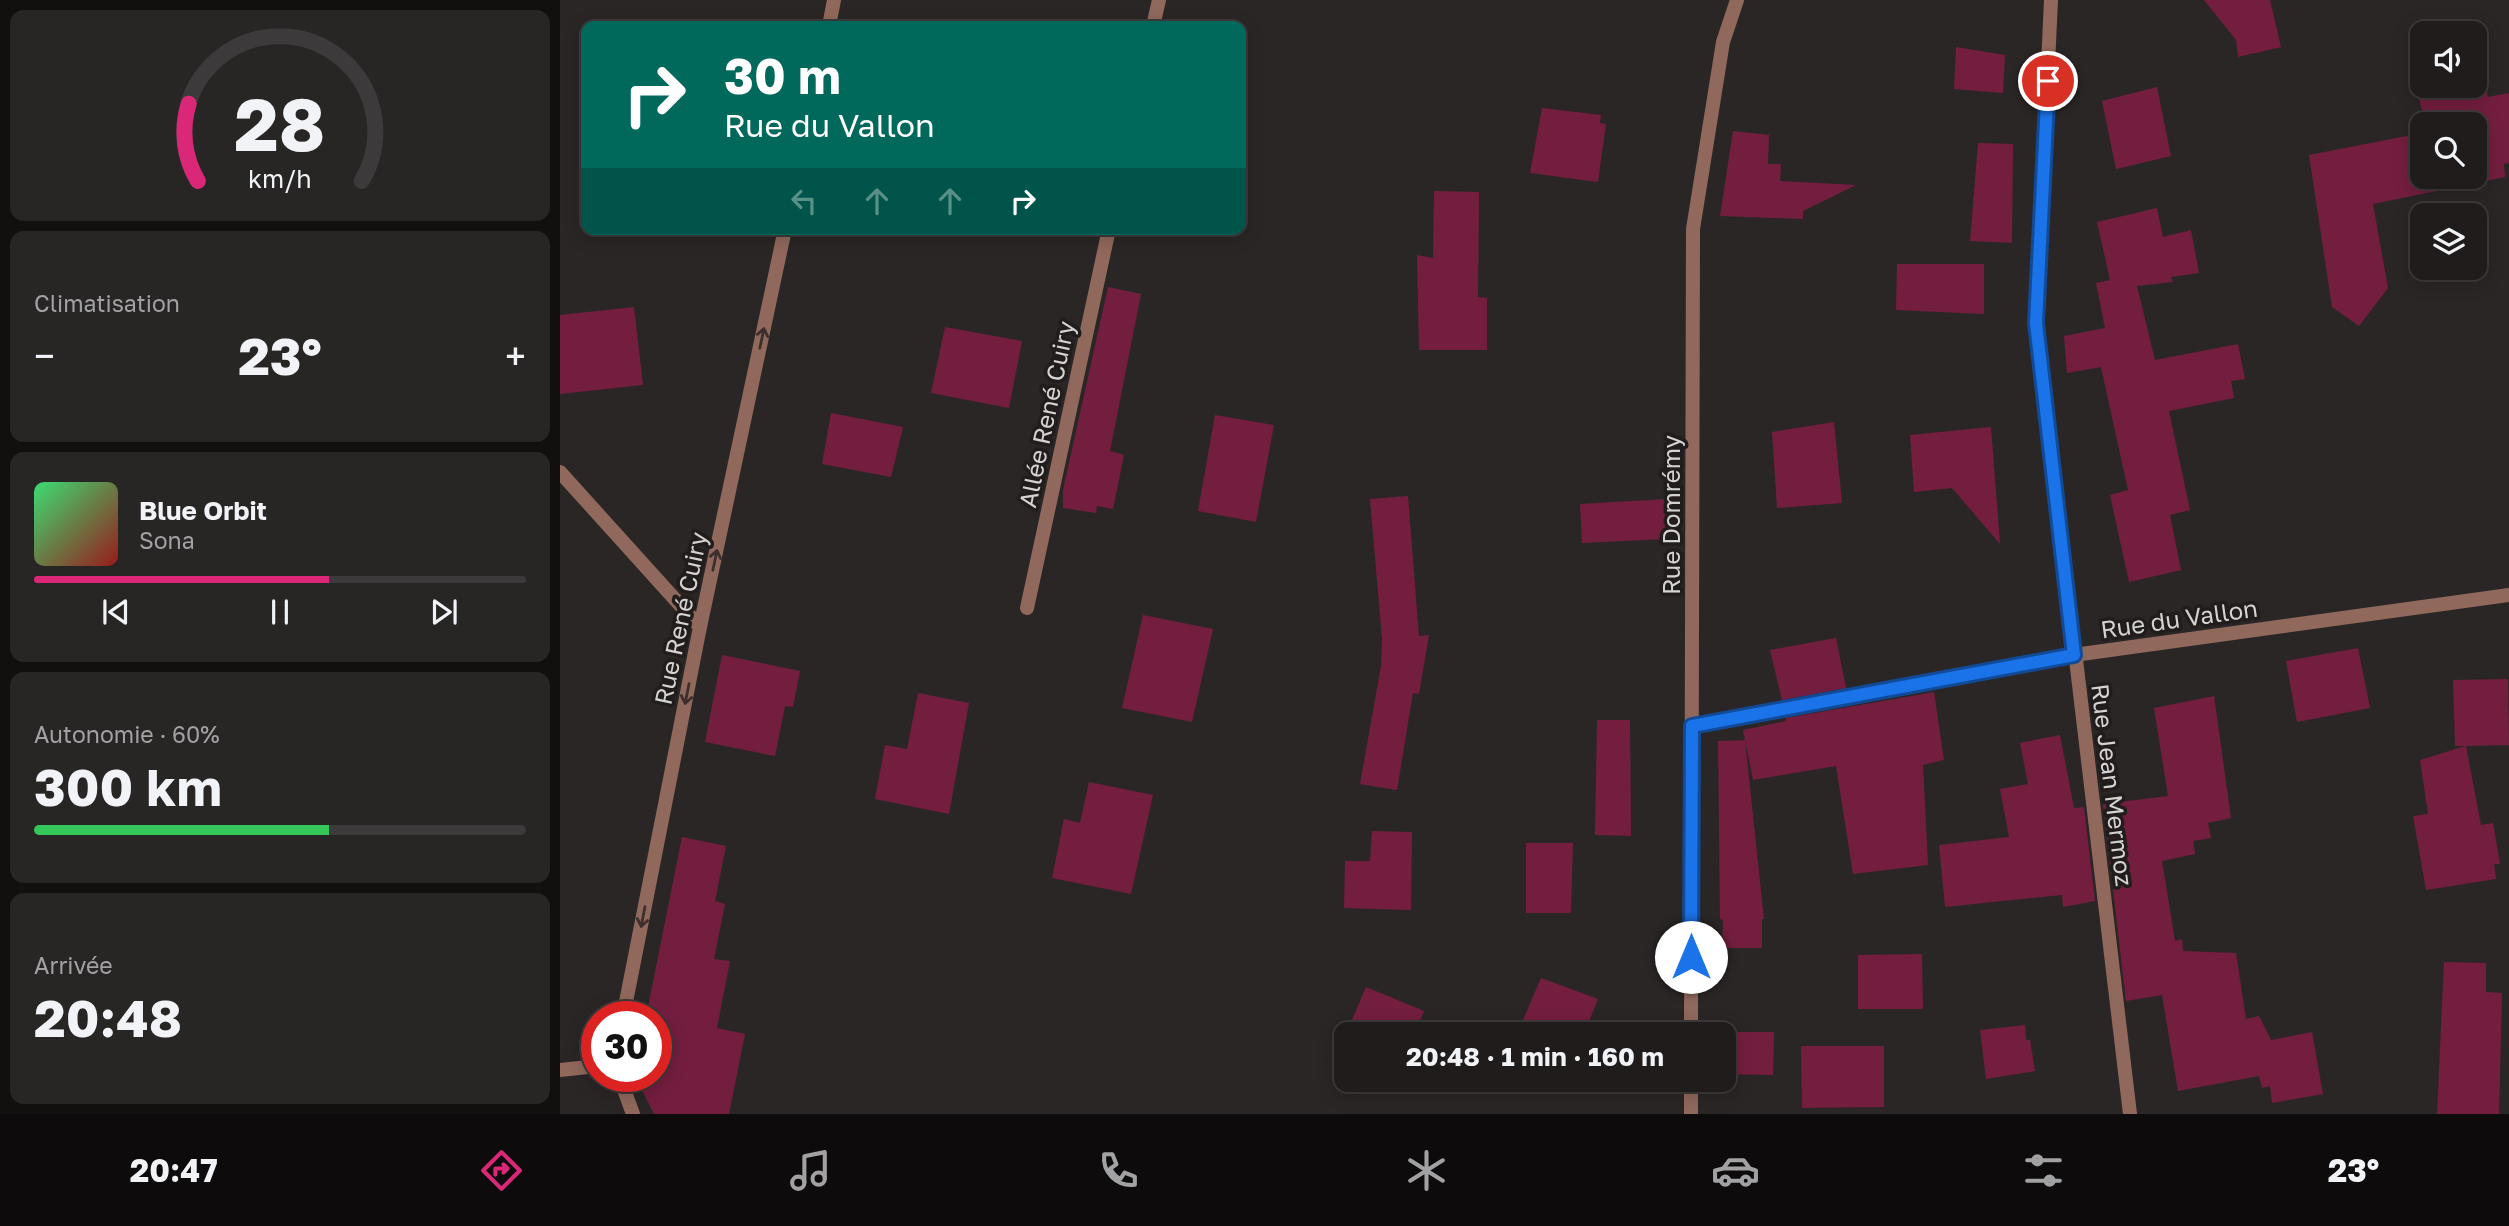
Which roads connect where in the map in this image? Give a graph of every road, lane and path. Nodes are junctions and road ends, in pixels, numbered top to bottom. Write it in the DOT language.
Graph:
graph roads {
  1 [pos="834,0"];
  2 [pos="1159,0"];
  3 [pos="1737,0"];
  4 [pos="2052,0"];
  5 [pos="830,21"];
  6 [pos="1154,21"];
  7 [pos="784,235"];
  8 [pos="1108,235"];
  9 [pos="560,472"];
  10 [pos="2509,595"];
  11 [pos="1027,608"];
  12 [pos="700,627"];
  13 [pos="2074,655"];
  14 [pos="1692,726"];
  15 [pos="626,1001"];
  16 [pos="1691,1022"];
  17 [pos="581,1068"];
  18 [pos="560,1070"];
  19 [pos="625,1092"];
  20 [pos="1691,1092"];
  21 [pos="634,1114"];
  22 [pos="1691,1114"];
  23 [pos="2130,1114"];
  1 -- 5 [label="street"];
  2 -- 6 [label="street"];
  3 -- 14 [label="street, Rue Domrémy"];
  4 -- 13 [label="street, Rue Jean Mermoz"];
  12 -- 7 [label="street, Rue René Cuiry, one-way"];
  8 -- 11 [label="street, Allée René Cuiry"];
  9 -- 12 [label="street"];
  10 -- 13 [label="street, Rue du Vallon"];
  12 -- 15 [label="street, Rue René Cuiry, one-way"];
  13 -- 14 [label="street, Rue du Vallon"];
  13 -- 23 [label="street, Rue Jean Mermoz"];
  14 -- 16 [label="street, Rue Domrémy"];
  17 -- 18 [label="street"];
  19 -- 21 [label="street"];
  20 -- 22 [label="street"];
}
